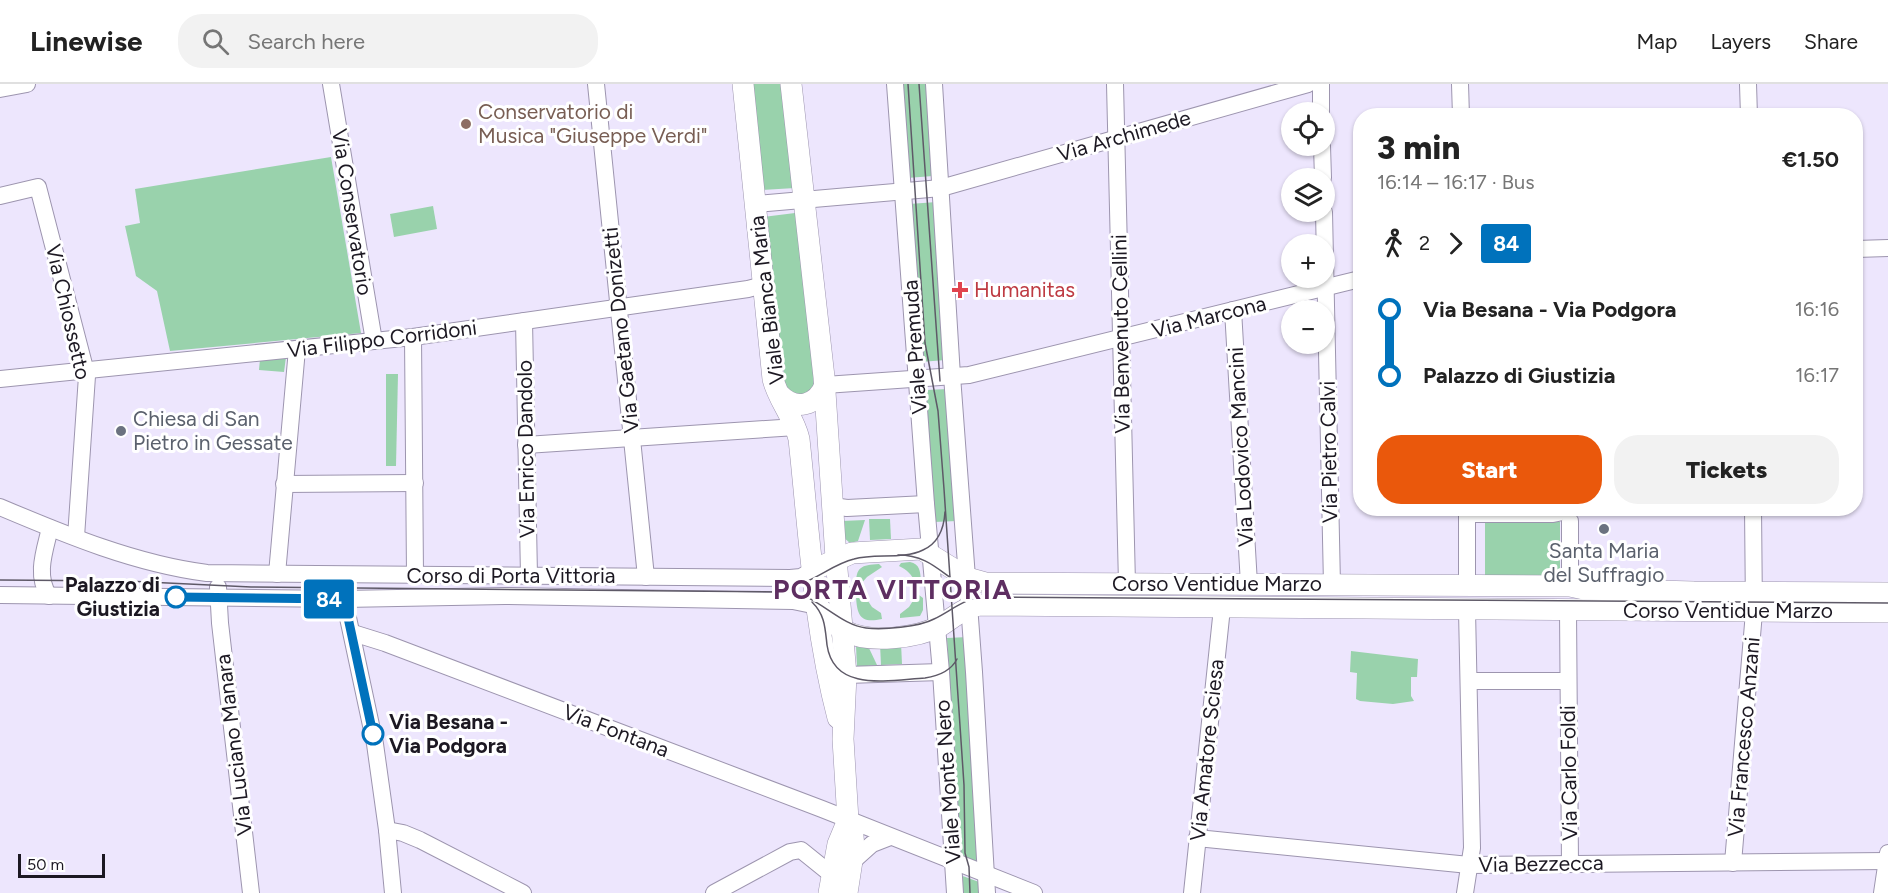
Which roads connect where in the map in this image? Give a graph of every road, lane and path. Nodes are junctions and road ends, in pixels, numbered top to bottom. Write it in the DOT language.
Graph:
graph roads {
  1 [pos="27,84"];
  2 [pos="331,84"];
  3 [pos="596,84"];
  4 [pos="743,84"];
  5 [pos="791,84"];
  6 [pos="896,84"];
  7 [pos="934,84"];
  8 [pos="1115,84"];
  9 [pos="1308,84"];
  10 [pos="1321,84"];
  11 [pos="1460,84"];
  12 [pos="1749,84"];
  13 [pos="0,89"];
  14 [pos="1321,102"];
  15 [pos="1461,108"];
  16 [pos="1749,108"];
  17 [pos="1116,138"];
  18 [pos="941,188"];
  19 [pos="903,191"];
  20 [pos="0,195"];
  21 [pos="803,200"];
  22 [pos="756,204"];
  23 [pos="1888,248"];
  24 [pos="1863,249"];
  25 [pos="1353,281"];
  26 [pos="763,285"];
  27 [pos="1335,286"];
  28 [pos="1326,288"];
  29 [pos="619,306"];
  30 [pos="1233,310"];
  31 [pos="524,321"];
  32 [pos="413,337"];
  33 [pos="1122,339"];
  34 [pos="374,341"];
  35 [pos="297,349"];
  36 [pos="86,370"];
  37 [pos="952,376"];
  38 [pos="0,379"];
  39 [pos="917,379"];
  40 [pos="825,385"];
  41 [pos="780,395"];
  42 [pos="796,427"];
  43 [pos="632,438"];
  44 [pos="526,445"];
  45 [pos="415,483"];
  46 [pos="284,484"];
  47 [pos="926,504"];
  48 [pos="832,506"];
  49 [pos="0,507"];
  50 [pos="807,511"];
  51 [pos="1467,516"];
  52 [pos="1565,516"];
  53 [pos="1753,516"];
  54 [pos="50,528"];
  55 [pos="76,537"];
  56 [pos="930,554"];
  57 [pos="836,558"];
  58 [pos="813,570"];
  59 [pos="207,573"];
  60 [pos="278,574"];
  61 [pos="415,575"];
  62 [pos="529,576"];
  63 [pos="646,577"];
  64 [pos="968,578"];
  65 [pos="1127,584"];
  66 [pos="1249,584"];
  67 [pos="1332,585"];
  68 [pos="1467,585"];
  69 [pos="1570,586"];
  70 [pos="0,596"];
  71 [pos="49,596"];
  72 [pos="220,598"];
  73 [pos="344,599"];
  74 [pos="1754,602"];
  75 [pos="817,606"];
  76 [pos="970,607"];
  77 [pos="1222,608"];
  78 [pos="1887,608"];
  79 [pos="1467,610"];
  80 [pos="1568,611"];
  81 [pos="937,627"];
  82 [pos="842,630"];
  83 [pos="353,633"];
  84 [pos="385,643"];
  85 [pos="359,665"];
  86 [pos="941,672"];
  87 [pos="846,675"];
  88 [pos="1468,681"];
  89 [pos="1568,681"];
  90 [pos="832,695"];
  91 [pos="843,739"];
  92 [pos="848,820"];
  93 [pos="387,830"];
  94 [pos="890,837"];
  95 [pos="1197,838"];
  96 [pos="1887,857"];
  97 [pos="853,861"];
  98 [pos="954,862"];
  99 [pos="1732,862"];
  100 [pos="1570,864"];
  101 [pos="1469,865"];
  102 [pos="987,874"];
  103 [pos="831,884"];
  104 [pos="251,893"];
  105 [pos="393,893"];
  106 [pos="523,893"];
  107 [pos="714,893"];
  108 [pos="847,893"];
  109 [pos="955,893"];
  110 [pos="987,893"];
  111 [pos="1034,893"];
  112 [pos="1192,893"];
  113 [pos="1465,893"];
  114 [pos="1882,893"];
  1 -- 13 [label="street"];
  2 -- 34 [label="street, Via Conservatorio"];
  3 -- 29 [label="street, Via Gaetano Donizetti"];
  4 -- 22 [label="main road, Viale Bianca Maria"];
  5 -- 21 [label="main road"];
  6 -- 19 [label="street, Viale Premuda"];
  7 -- 18 [label="street, Viale Premuda"];
  8 -- 17 [label="street, Via Benvenuto Cellini"];
  9 -- 17 [label="street, Via Archimede"];
  10 -- 14 [label="street"];
  11 -- 15 [label="street"];
  12 -- 16 [label="street"];
  17 -- 18 [label="street, Via Archimede"];
  17 -- 33 [label="street, Via Benvenuto Cellini"];
  18 -- 19 [label="street"];
  18 -- 37 [label="street, Viale Premuda"];
  19 -- 21 [label="street, Viale Bianca Maria"];
  19 -- 39 [label="street, Viale Premuda"];
  20 -- 36 [label="street, Via Chiossetto"];
  21 -- 22 [label="street, Viale Bianca Maria"];
  21 -- 40 [label="main road"];
  22 -- 26 [label="main road, Viale Bianca Maria"];
  23 -- 24 [label="street"];
  25 -- 27 [label="street, Via Marcona"];
  26 -- 29 [label="street, Via Filippo Corridoni"];
  26 -- 41 [label="main road, Viale Bianca Maria"];
  28 -- 30 [label="street, Via Marcona"];
  28 -- 67 [label="street, Via Pietro Calvi"];
  29 -- 31 [label="street, Via Filippo Corridoni"];
  29 -- 43 [label="street, Via Gaetano Donizetti"];
  30 -- 33 [label="street, Via Marcona"];
  30 -- 66 [label="street, Via Lodovico Mancini"];
  31 -- 32 [label="street, Via Filippo Corridoni"];
  31 -- 44 [label="street, Via Enrico Dandolo"];
  32 -- 34 [label="street, Via Filippo Corridoni"];
  32 -- 45 [label="street"];
  33 -- 37 [label="street, Via Marcona"];
  33 -- 65 [label="street, Via Benvenuto Cellini"];
  34 -- 35 [label="street, Via Filippo Corridoni"];
  35 -- 36 [label="street, Via Filippo Corridoni"];
  35 -- 46 [label="street"];
  36 -- 38 [label="street, Via Filippo Corridoni"];
  36 -- 55 [label="street, Via Chiossetto"];
  37 -- 39 [label="street, Via Marcona"];
  37 -- 64 [label="street, Viale Premuda"];
  39 -- 40 [label="street, Via Marcona"];
  39 -- 47 [label="street, Viale Premuda"];
  40 -- 41 [label="main road, Viale Bianca Maria"];
  40 -- 48 [label="main road"];
  41 -- 42 [label="main road, Viale Bianca Maria"];
  42 -- 43 [label="street"];
  42 -- 50 [label="main road, Viale Bianca Maria"];
  43 -- 44 [label="street"];
  43 -- 63 [label="street, Via Gaetano Donizetti"];
  44 -- 62 [label="street, Via Enrico Dandolo"];
  45 -- 46 [label="street"];
  45 -- 61 [label="street"];
  46 -- 60 [label="street"];
  47 -- 48 [label="street"];
  47 -- 56 [label="street, Viale Premuda"];
  48 -- 50 [label="main road"];
  48 -- 57 [label="main road"];
  49 -- 54 [label="street, Corso di Porta Vittoria"];
  50 -- 58 [label="main road, Viale Bianca Maria"];
  51 -- 68 [label="street"];
  52 -- 69 [label="street"];
  53 -- 74 [label="street, Via Francesco Anzani"];
  54 -- 55 [label="street, Corso di Porta Vittoria"];
  54 -- 71 [label="street"];
  55 -- 59 [label="street, Corso di Porta Vittoria"];
  56 -- 57 [label="main road"];
  56 -- 64 [label="main road"];
  56 -- 81 [label="street"];
  57 -- 58 [label="main road"];
  57 -- 82 [label="main road"];
  58 -- 63 [label="street, Corso di Porta Vittoria"];
  58 -- 75 [label="main road, Viale Bianca Maria"];
  59 -- 60 [label="street, Corso di Porta Vittoria"];
  59 -- 72 [label="street"];
  60 -- 61 [label="street, Corso di Porta Vittoria"];
  61 -- 62 [label="street, Corso di Porta Vittoria"];
  62 -- 63 [label="street, Corso di Porta Vittoria"];
  64 -- 65 [label="main road, Corso Ventidue Marzo"];
  64 -- 76 [label="street, Viale Monte Nero"];
  65 -- 66 [label="main road, Corso Ventidue Marzo"];
  66 -- 67 [label="main road, Corso Ventidue Marzo"];
  67 -- 68 [label="main road, Corso Ventidue Marzo"];
  68 -- 69 [label="main road, Corso Ventidue Marzo"];
  68 -- 79 [label="main road"];
  69 -- 74 [label="main road, Corso Ventidue Marzo"];
  70 -- 71 [label="street"];
  71 -- 72 [label="street, Corso di Porta Vittoria"];
  72 -- 73 [label="street, Corso di Porta Vittoria"];
  72 -- 104 [label="street, Via Luciano Manara"];
  73 -- 75 [label="street, Corso di Porta Vittoria"];
  73 -- 83 [label="street"];
  74 -- 78 [label="main road, Corso Ventidue Marzo"];
  74 -- 80 [label="main road, Corso Ventidue Marzo"];
  74 -- 99 [label="street, Via Francesco Anzani"];
  75 -- 82 [label="main road"];
  75 -- 90 [label="main road, Viale Bianca Maria"];
  76 -- 77 [label="main road, Corso Ventidue Marzo"];
  76 -- 81 [label="main road"];
  76 -- 102 [label="street, Viale Monte Nero"];
  77 -- 79 [label="main road, Corso Ventidue Marzo"];
  77 -- 95 [label="street, Via Amatore Sciesa"];
  79 -- 80 [label="main road, Corso Ventidue Marzo"];
  79 -- 88 [label="street"];
  80 -- 89 [label="street, Via Carlo Foldi"];
  81 -- 82 [label="main road"];
  81 -- 86 [label="street, Viale Monte Nero"];
  82 -- 87 [label="main road"];
  83 -- 84 [label="street, Via Fontana"];
  83 -- 85 [label="street"];
  84 -- 85 [label="street"];
  84 -- 92 [label="street, Via Fontana"];
  85 -- 93 [label="street"];
  86 -- 87 [label="street"];
  86 -- 98 [label="street, Viale Monte Nero"];
  87 -- 90 [label="main road"];
  87 -- 91 [label="main road"];
  88 -- 89 [label="street"];
  88 -- 101 [label="street"];
  89 -- 100 [label="street, Via Carlo Foldi"];
  90 -- 91 [label="main road, Viale Bianca Maria"];
  91 -- 92 [label="main road"];
  92 -- 94 [label="street, Via Fontana"];
  92 -- 97 [label="main road"];
  92 -- 103 [label="main road"];
  93 -- 105 [label="street"];
  93 -- 106 [label="street"];
  94 -- 97 [label="street"];
  94 -- 98 [label="street, Via Fontana"];
  95 -- 101 [label="street, Via Bezzecca"];
  95 -- 112 [label="street, Via Amatore Sciesa"];
  96 -- 99 [label="street, Via Bezzecca"];
  96 -- 114 [label="street"];
  97 -- 108 [label="main road"];
  98 -- 102 [label="street, Via Fontana"];
  98 -- 109 [label="street, Viale Monte Nero"];
  99 -- 100 [label="street, Via Bezzecca"];
  100 -- 101 [label="street, Via Bezzecca"];
  101 -- 113 [label="street"];
  102 -- 110 [label="street, Viale Monte Nero"];
  102 -- 111 [label="street, Via Fontana"];
  103 -- 107 [label="street"];
}
